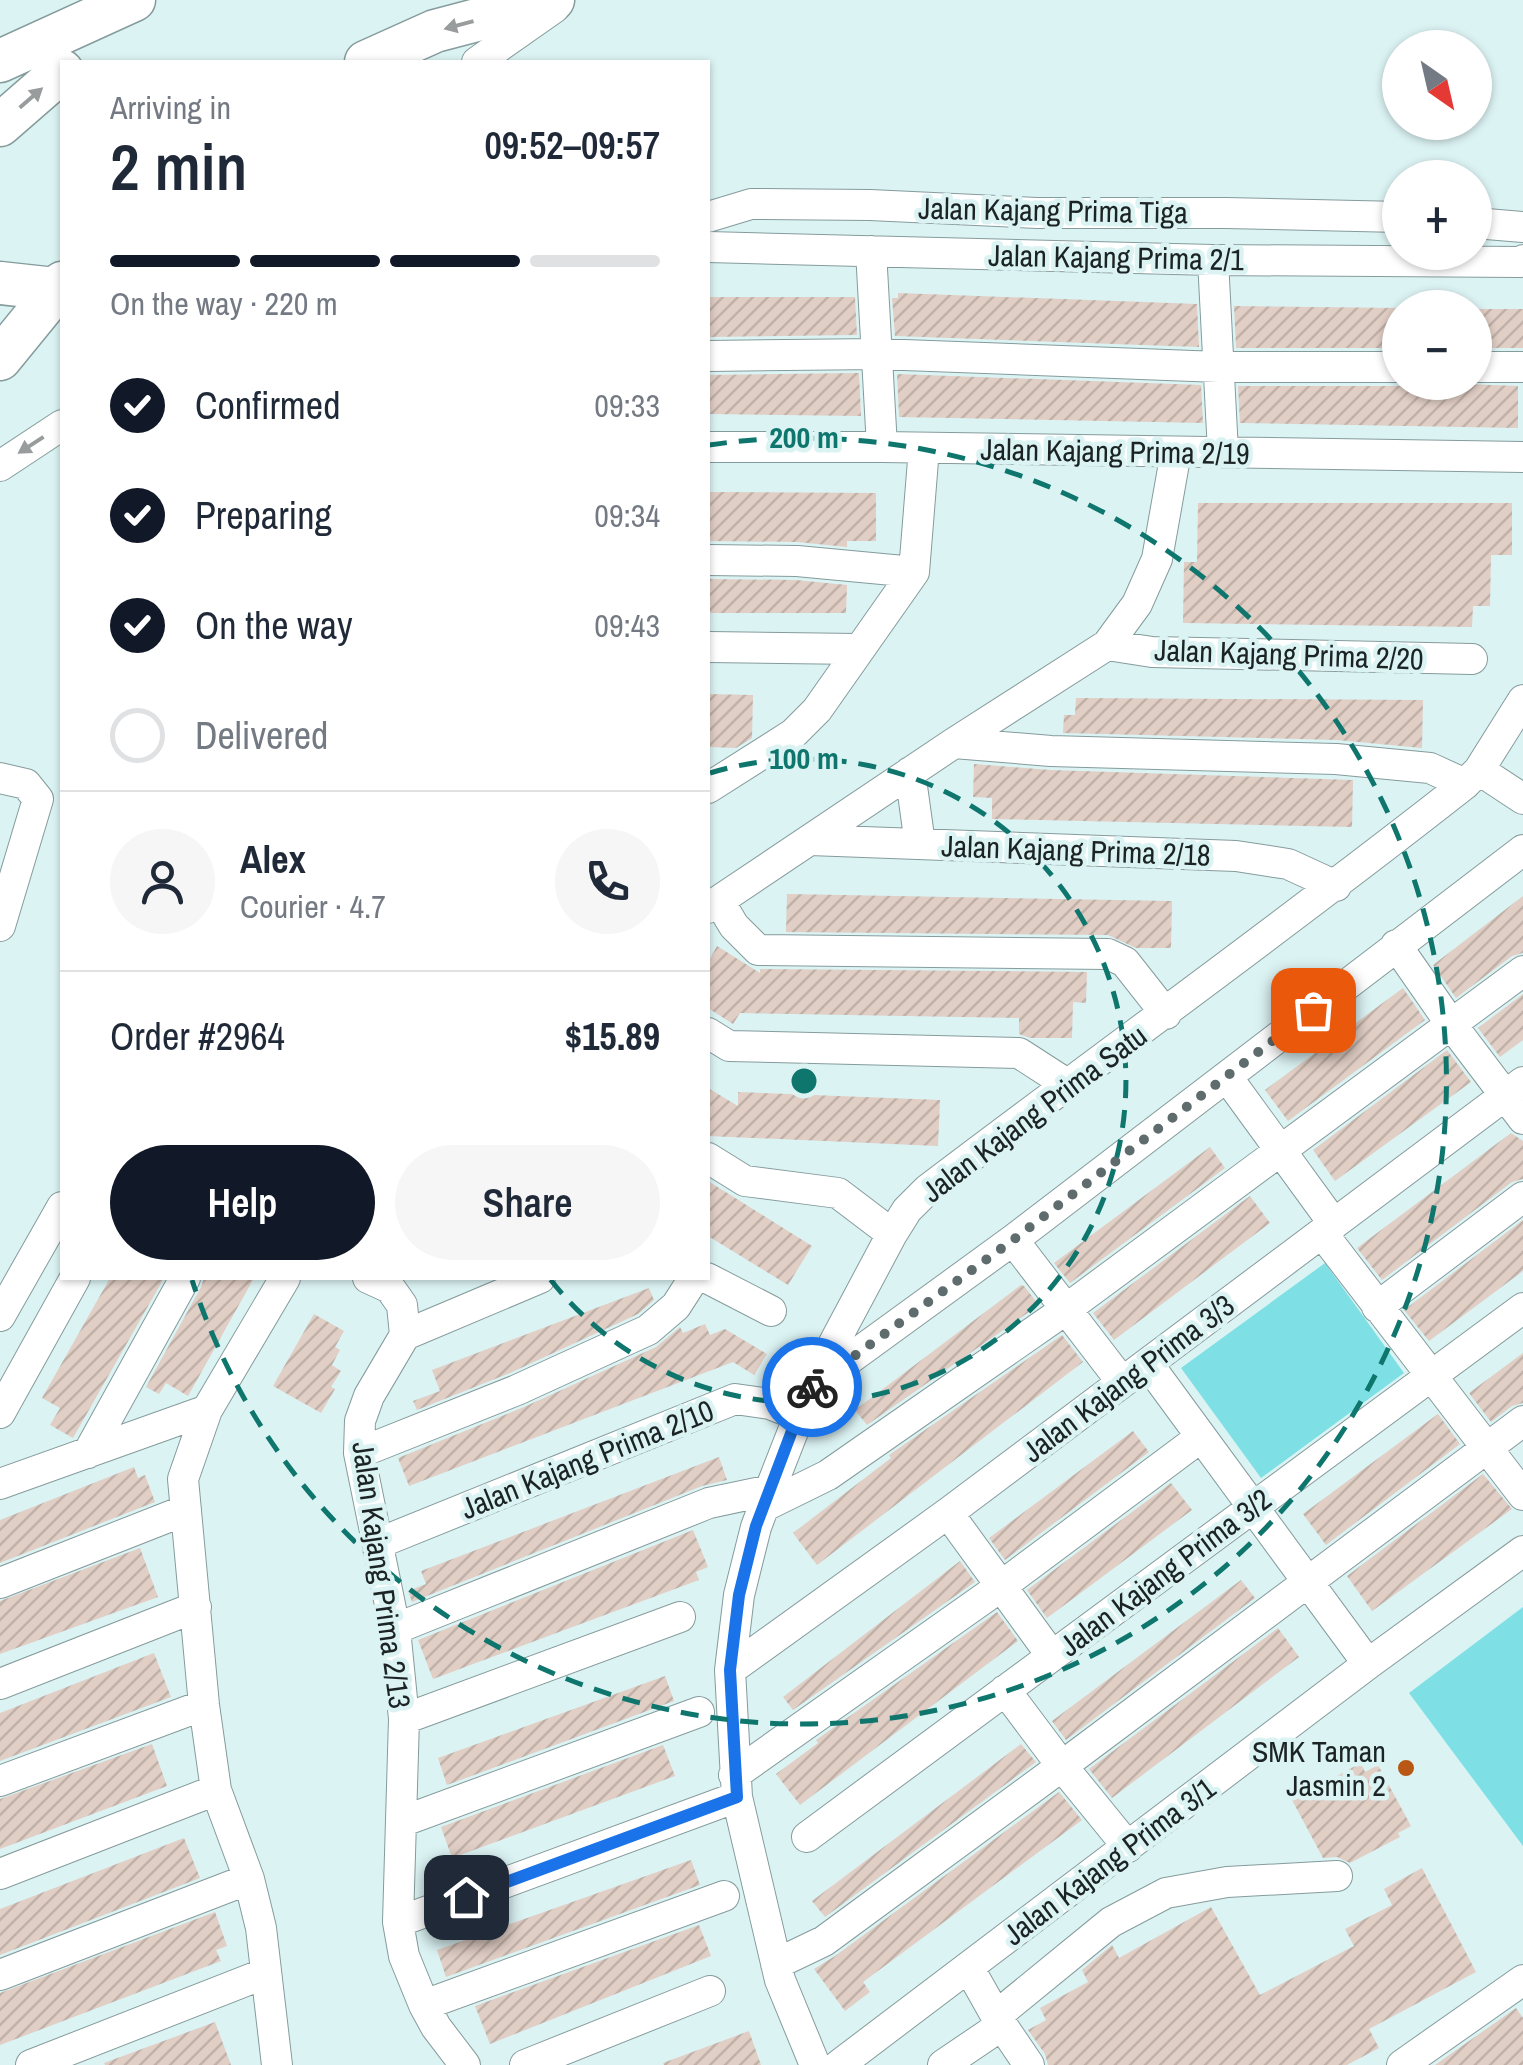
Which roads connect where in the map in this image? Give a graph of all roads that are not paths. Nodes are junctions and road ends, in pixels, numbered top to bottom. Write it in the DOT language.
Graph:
graph roads {
  1 [pos="134,0"];
  2 [pos="145,0"];
  3 [pos="553,0"];
  4 [pos="565,0"];
  5 [pos="74,60"];
  6 [pos="370,60"];
  7 [pos="480,60"];
  8 [pos="0,61"];
  9 [pos="60,73"];
  10 [pos="0,125"];
  11 [pos="710,216"];
  12 [pos="1382,217"];
  13 [pos="1492,224"];
  14 [pos="1523,227"];
  15 [pos="710,247"];
  16 [pos="872,251"];
  17 [pos="1214,260"];
  18 [pos="1523,260"];
  19 [pos="0,283"];
  20 [pos="59,286"];
  21 [pos="877,354"];
  22 [pos="710,356"];
  23 [pos="0,358"];
  24 [pos="1219,367"];
  25 [pos="1382,367"];
  26 [pos="1492,367"];
  27 [pos="1523,367"];
  28 [pos="60,426"];
  29 [pos="710,447"];
  30 [pos="882,447"];
  31 [pos="924,448"];
  32 [pos="1176,452"];
  33 [pos="1223,452"];
  34 [pos="1523,457"];
  35 [pos="0,466"];
  36 [pos="710,560"];
  37 [pos="914,572"];
  38 [pos="1107,645"];
  39 [pos="710,647"];
  40 [pos="858,649"];
  41 [pos="1472,659"];
  42 [pos="1523,700"];
  43 [pos="954,742"];
  44 [pos="910,772"];
  45 [pos="1472,777"];
  46 [pos="0,778"];
  47 [pos="711,781"];
  48 [pos="1523,799"];
  49 [pos="810,840"];
  50 [pos="920,844"];
  51 [pos="1523,850"];
  52 [pos="1336,886"];
  53 [pos="714,904"];
  54 [pos="0,926"];
  55 [pos="1396,945"];
  56 [pos="1523,971"];
  57 [pos="1166,1014"];
  58 [pos="1451,1024"];
  59 [pos="710,1034"];
  60 [pos="1227,1076"];
  61 [pos="1067,1084"];
  62 [pos="1517,1099"];
  63 [pos="1280,1150"];
  64 [pos="710,1159"];
  65 [pos="1523,1197"];
  66 [pos="60,1211"];
  67 [pos="1328,1228"];
  68 [pos="892,1234"];
  69 [pos="1013,1240"];
  70 [pos="710,1279"];
  71 [pos="75,1280"];
  72 [pos="184,1280"];
  73 [pos="284,1280"];
  74 [pos="372,1280"];
  75 [pos="530,1280"];
  76 [pos="693,1280"];
  77 [pos="1377,1307"];
  78 [pos="1523,1308"];
  79 [pos="1065,1310"];
  80 [pos="771,1312"];
  81 [pos="0,1316"];
  82 [pos="405,1335"];
  83 [pos="1135,1373"];
  84 [pos="1432,1376"];
  85 [pos="804,1402"];
  86 [pos="208,1410"];
  87 [pos="0,1413"];
  88 [pos="1523,1420"];
  89 [pos="1201,1437"];
  90 [pos="1486,1449"];
  91 [pos="88,1453"];
  92 [pos="360,1453"];
  93 [pos="0,1484"];
  94 [pos="1523,1495"];
  95 [pos="766,1499"];
  96 [pos="1253,1507"];
  97 [pos="186,1510"];
  98 [pos="948,1513"];
  99 [pos="379,1543"];
  100 [pos="1523,1551"];
  101 [pos="1308,1582"];
  102 [pos="0,1583"];
  103 [pos="1000,1587"];
  104 [pos="196,1607"];
  105 [pos="680,1617"];
  106 [pos="395,1629"];
  107 [pos="1052,1656"];
  108 [pos="1368,1664"];
  109 [pos="730,1670"];
  110 [pos="0,1684"];
  111 [pos="1005,1690"];
  112 [pos="204,1704"];
  113 [pos="698,1712"];
  114 [pos="404,1718"];
  115 [pos="1062,1766"];
  116 [pos="0,1781"];
  117 [pos="736,1786"];
  118 [pos="216,1790"];
  119 [pos="401,1822"];
  120 [pos="807,1837"];
  121 [pos="1128,1847"];
  122 [pos="0,1874"];
  123 [pos="1336,1876"];
  124 [pos="250,1879"];
  125 [pos="724,1896"];
  126 [pos="398,1922"];
  127 [pos="776,1964"];
  128 [pos="968,1968"];
  129 [pos="266,1973"];
  130 [pos="0,1975"];
  131 [pos="1520,1988"];
  132 [pos="710,1991"];
  133 [pos="424,2004"];
  134 [pos="999,2020"];
  135 [pos="272,2063"];
  136 [pos="31,2065"];
  137 [pos="464,2065"];
  138 [pos="525,2065"];
  139 [pos="815,2065"];
  140 [pos="840,2065"];
  141 [pos="943,2065"];
  142 [pos="1030,2065"];
  143 [pos="1402,2065"];
  1 -- 8 [label="highway"];
  2 -- 5 [label="highway"];
  3 -- 6 [label="highway, one-way"];
  4 -- 7 [label="street"];
  10 -- 9 [label="highway, one-way"];
  11 -- 12 [label="street, Jalan Kajang Prima Tiga"];
  13 -- 14 [label="street"];
  15 -- 16 [label="street, Jalan Kajang Prima 2/1"];
  16 -- 17 [label="street, Jalan Kajang Prima 2/1"];
  16 -- 21 [label="street"];
  17 -- 18 [label="street, Jalan Kajang Prima 2/1"];
  17 -- 24 [label="street"];
  19 -- 20 [label="highway"];
  20 -- 23 [label="highway"];
  21 -- 22 [label="street"];
  21 -- 24 [label="street"];
  21 -- 30 [label="street"];
  24 -- 25 [label="street"];
  24 -- 33 [label="street"];
  26 -- 27 [label="street"];
  28 -- 35 [label="street, one-way"];
  29 -- 30 [label="street, Jalan Kajang Prima 2/19"];
  30 -- 31 [label="street, Jalan Kajang Prima 2/19"];
  31 -- 32 [label="street, Jalan Kajang Prima 2/19"];
  31 -- 37 [label="street"];
  32 -- 33 [label="street, Jalan Kajang Prima 2/19"];
  32 -- 38 [label="street"];
  33 -- 34 [label="street, Jalan Kajang Prima 2/19"];
  36 -- 37 [label="street"];
  37 -- 40 [label="street"];
  38 -- 41 [label="street, Jalan Kajang Prima 2/20"];
  38 -- 43 [label="street"];
  39 -- 40 [label="street"];
  40 -- 47 [label="street"];
  42 -- 45 [label="street, Jalan Kajang Prima Satu"];
  43 -- 44 [label="street"];
  43 -- 45 [label="street"];
  44 -- 49 [label="street"];
  44 -- 50 [label="street"];
  45 -- 48 [label="street"];
  45 -- 52 [label="street, Jalan Kajang Prima Satu"];
  46 -- 54 [label="street"];
  49 -- 50 [label="street, Jalan Kajang Prima 2/18"];
  49 -- 53 [label="street"];
  50 -- 52 [label="street, Jalan Kajang Prima 2/18"];
  51 -- 55 [label="street"];
  52 -- 57 [label="street, Jalan Kajang Prima Satu"];
  53 -- 57 [label="street"];
  55 -- 58 [label="street"];
  55 -- 60 [label="street"];
  56 -- 58 [label="street"];
  57 -- 61 [label="street, Jalan Kajang Prima Satu"];
  58 -- 62 [label="street"];
  58 -- 63 [label="street"];
  59 -- 61 [label="street"];
  60 -- 63 [label="street"];
  60 -- 69 [label="street"];
  61 -- 68 [label="street, Jalan Kajang Prima Satu"];
  62 -- 67 [label="street, Jalan Kajang Prima 3/3"];
  63 -- 67 [label="street"];
  63 -- 79 [label="street"];
  64 -- 68 [label="street"];
  65 -- 77 [label="street"];
  66 -- 81 [label="street"];
  67 -- 77 [label="street"];
  67 -- 83 [label="street, Jalan Kajang Prima 3/3"];
  68 -- 85 [label="street, Jalan Kajang Prima Satu"];
  69 -- 79 [label="street"];
  69 -- 85 [label="street"];
  70 -- 80 [label="street"];
  71 -- 87 [label="street"];
  72 -- 91 [label="street"];
  73 -- 86 [label="street"];
  74 -- 82 [label="street"];
  75 -- 82 [label="street"];
  76 -- 92 [label="street"];
  77 -- 84 [label="street"];
  78 -- 84 [label="street, Jalan Kajang Prima 3/2"];
  79 -- 83 [label="street"];
  79 -- 95 [label="street"];
  82 -- 92 [label="street, Jalan Kajang Prima 2/13"];
  83 -- 89 [label="street"];
  83 -- 98 [label="street, Jalan Kajang Prima 3/3"];
  84 -- 90 [label="street"];
  84 -- 96 [label="street, Jalan Kajang Prima 3/2"];
  85 -- 95 [label="street, Jalan Kajang Prima Satu"];
  85 -- 99 [label="street, Jalan Kajang Prima 2/10"];
  86 -- 91 [label="street"];
  86 -- 97 [label="street"];
  88 -- 90 [label="street"];
  89 -- 96 [label="street"];
  89 -- 103 [label="street"];
  90 -- 94 [label="street"];
  90 -- 101 [label="street"];
  91 -- 93 [label="street"];
  92 -- 99 [label="street, Jalan Kajang Prima 2/13"];
  95 -- 106 [label="street"];
  95 -- 109 [label="street, Jalan Kajang Prima Satu"];
  96 -- 101 [label="street"];
  96 -- 107 [label="street, Jalan Kajang Prima 3/2"];
  97 -- 102 [label="street"];
  97 -- 104 [label="street"];
  98 -- 103 [label="street"];
  98 -- 109 [label="street, Jalan Kajang Prima 3/3"];
  99 -- 106 [label="street, Jalan Kajang Prima 2/13"];
  100 -- 108 [label="street, Jalan Kajang Prima 3/1"];
  101 -- 108 [label="street"];
  101 -- 115 [label="street"];
  103 -- 107 [label="street"];
  103 -- 117 [label="street"];
  104 -- 110 [label="street"];
  104 -- 112 [label="street"];
  105 -- 114 [label="street"];
  106 -- 114 [label="street, Jalan Kajang Prima 2/13"];
  107 -- 111 [label="street, Jalan Kajang Prima 3/2"];
  108 -- 121 [label="street, Jalan Kajang Prima 3/1"];
  109 -- 117 [label="street, Jalan Kajang Prima Satu"];
  111 -- 115 [label="street"];
  111 -- 120 [label="street, Jalan Kajang Prima 3/2"];
  112 -- 116 [label="street"];
  112 -- 118 [label="street"];
  113 -- 119 [label="street"];
  114 -- 119 [label="street, Jalan Kajang Prima 2/13"];
  115 -- 121 [label="street"];
  115 -- 127 [label="street"];
  117 -- 126 [label="street"];
  117 -- 127 [label="street, Jalan Kajang Prima Satu"];
  118 -- 122 [label="street"];
  118 -- 124 [label="street"];
  119 -- 126 [label="street, Jalan Kajang Prima 2/13"];
  121 -- 128 [label="street, Jalan Kajang Prima 3/1"];
  123 -- 134 [label="street"];
  124 -- 129 [label="street"];
  124 -- 130 [label="street"];
  125 -- 133 [label="street"];
  126 -- 133 [label="street, Jalan Kajang Prima 2/13"];
  127 -- 139 [label="street, Jalan Kajang Prima Satu"];
  128 -- 134 [label="street"];
  128 -- 140 [label="street, Jalan Kajang Prima 3/1"];
  129 -- 135 [label="street"];
  129 -- 136 [label="street"];
  131 -- 143 [label="street"];
  132 -- 138 [label="street"];
  133 -- 137 [label="street, Jalan Kajang Prima 2/13"];
  134 -- 141 [label="street"];
  134 -- 142 [label="street"];
}
